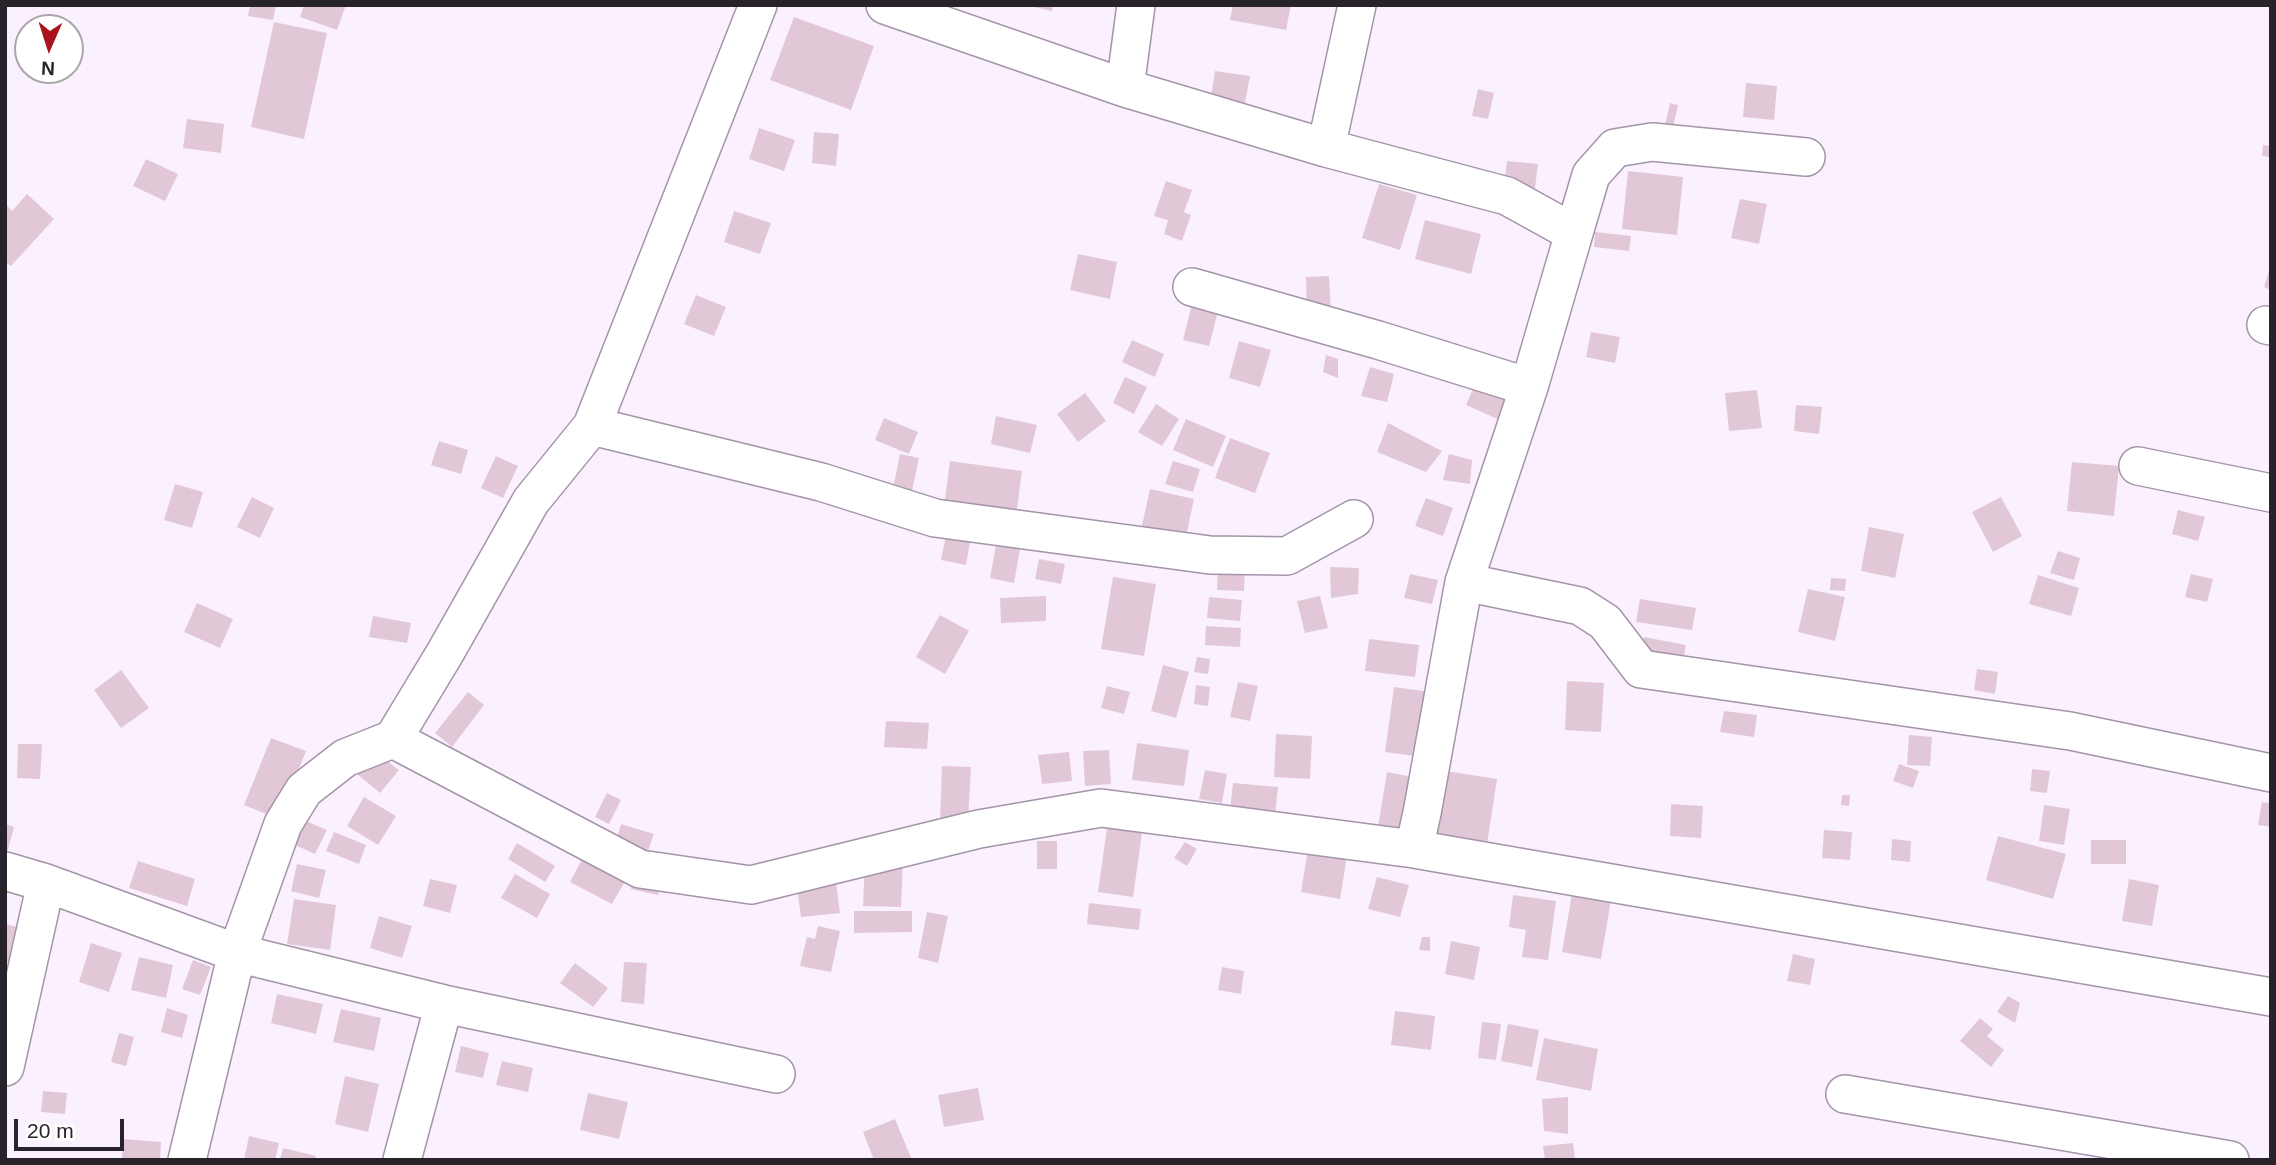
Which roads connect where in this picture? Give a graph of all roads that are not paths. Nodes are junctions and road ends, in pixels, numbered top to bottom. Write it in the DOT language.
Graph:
graph roads {
  1 [pos="758,5"];
  2 [pos="885,5"];
  3 [pos="1136,5"];
  4 [pos="1357,5"];
  5 [pos="964,19"];
  6 [pos="1125,88"];
  7 [pos="1326,148"];
  8 [pos="1805,157"];
  9 [pos="1574,233"];
  10 [pos="1192,287"];
  11 [pos="1529,387"];
  12 [pos="592,426"];
  13 [pos="2138,466"];
  14 [pos="2271,492"];
  15 [pos="1354,519"];
  16 [pos="1464,582"];
  17 [pos="393,739"];
  18 [pos="2271,773"];
  19 [pos="1414,849"];
  20 [pos="5,871"];
  21 [pos="46,883"];
  22 [pos="237,953"];
  23 [pos="2271,997"];
  24 [pos="444,1004"];
  25 [pos="5,1067"];
  26 [pos="776,1074"];
  27 [pos="1845,1094"];
  28 [pos="187,1160"];
  29 [pos="402,1160"];
  30 [pos="2230,1160"];
  1 -- 12 [label="street"];
  2 -- 5 [label="street"];
  3 -- 6 [label="street"];
  4 -- 7 [label="street"];
  5 -- 6 [label="street"];
  6 -- 7 [label="street"];
  7 -- 9 [label="street"];
  8 -- 9 [label="street"];
  9 -- 11 [label="street"];
  10 -- 11 [label="street"];
  11 -- 16 [label="street"];
  12 -- 15 [label="street"];
  12 -- 17 [label="street"];
  13 -- 14 [label="street"];
  16 -- 18 [label="street"];
  16 -- 19 [label="street"];
  17 -- 19 [label="street"];
  17 -- 22 [label="street"];
  19 -- 23 [label="street"];
  20 -- 21 [label="street"];
  21 -- 22 [label="street"];
  21 -- 25 [label="street"];
  22 -- 24 [label="street"];
  22 -- 28 [label="street"];
  24 -- 26 [label="street"];
  24 -- 29 [label="street"];
  27 -- 30 [label="street"];
}
